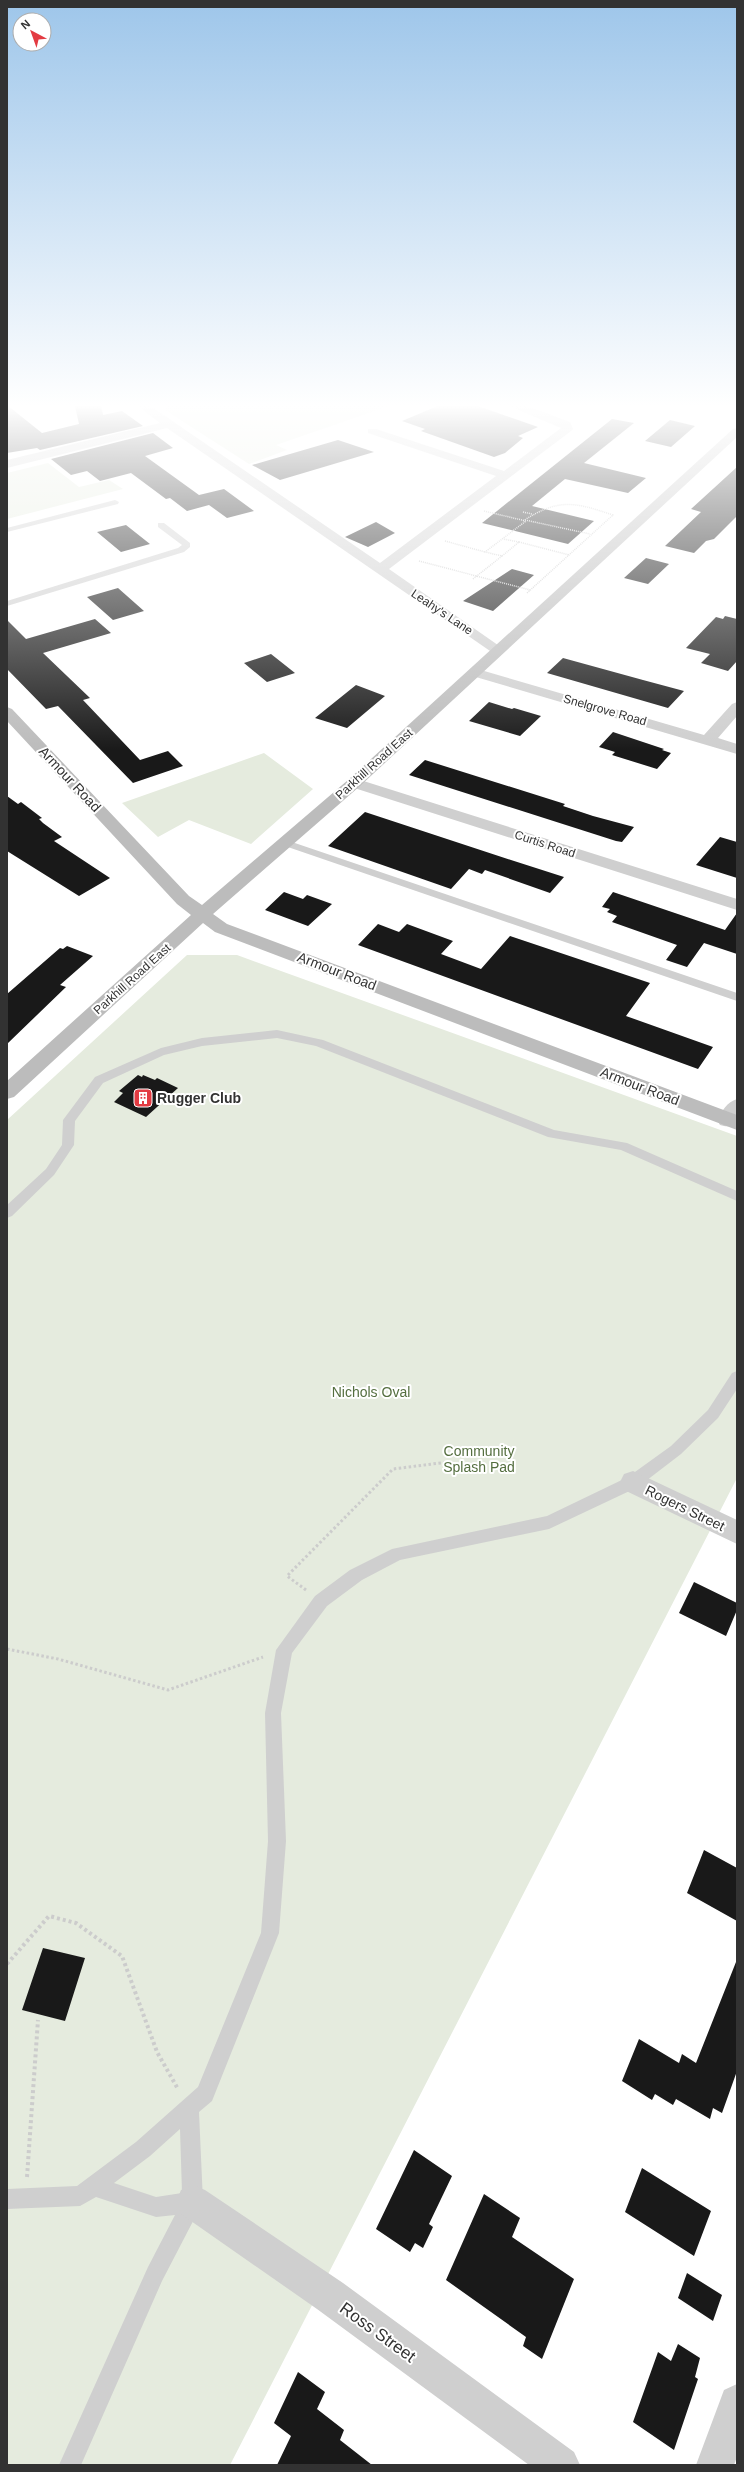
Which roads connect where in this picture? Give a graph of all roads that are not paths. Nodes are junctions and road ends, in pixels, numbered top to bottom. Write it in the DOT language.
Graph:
graph roads {
  1 [pos="44,520"];
  2 [pos="307,520"];
  3 [pos="444,520"];
  4 [pos="639,520"];
  5 [pos="161,525"];
  6 [pos="7,530"];
  7 [pos="380,570"];
  8 [pos="7,604"];
  9 [pos="498,650"];
  10 [pos="474,672"];
  11 [pos="737,707"];
  12 [pos="8,714"];
  13 [pos="708,740"];
  14 [pos="737,749"];
  15 [pos="354,783"];
  16 [pos="286,843"];
  17 [pos="737,905"];
  18 [pos="202,915"];
  19 [pos="737,997"];
  20 [pos="7,1092"];
  21 [pos="734,1116"];
  22 [pos="737,1196"];
  23 [pos="7,1213"];
  24 [pos="737,1377"];
  25 [pos="632,1482"];
  26 [pos="737,1533"];
  27 [pos="189,2108"];
  28 [pos="93,2186"];
  29 [pos="7,2199"];
  30 [pos="193,2202"];
  31 [pos="737,2403"];
  32 [pos="70,2465"];
  33 [pos="561,2465"];
  34 [pos="715,2465"];
  1 -- 6 [label="lane"];
  2 -- 7 [label="street, Leahy's Lane"];
  3 -- 7 [label="street"];
  4 -- 9 [label="main road, Parkhill Road East"];
  5 -- 8 [label="lane"];
  7 -- 9 [label="street, Leahy's Lane"];
  9 -- 10 [label="main road, Parkhill Road East"];
  10 -- 13 [label="street, Snelgrove Road"];
  10 -- 15 [label="main road, Parkhill Road East"];
  11 -- 13 [label="street"];
  12 -- 18 [label="main road, Armour Road"];
  13 -- 14 [label="street, Snelgrove Road"];
  15 -- 16 [label="main road, Parkhill Road East"];
  15 -- 17 [label="street, Curtis Road"];
  16 -- 18 [label="main road, Parkhill Road East"];
  16 -- 19 [label="lane"];
  18 -- 20 [label="main road, Parkhill Road East"];
  18 -- 21 [label="main road, Armour Road"];
  22 -- 23 [label="lane"];
  24 -- 25 [label="lane"];
  25 -- 26 [label="street, Rogers Street"];
  25 -- 27 [label="lane"];
  27 -- 28 [label="lane"];
  27 -- 30 [label="lane"];
  28 -- 29 [label="lane"];
  28 -- 30 [label="lane"];
  30 -- 32 [label="lane"];
  30 -- 33 [label="street, Ross Street"];
  31 -- 34 [label="street"];
}
